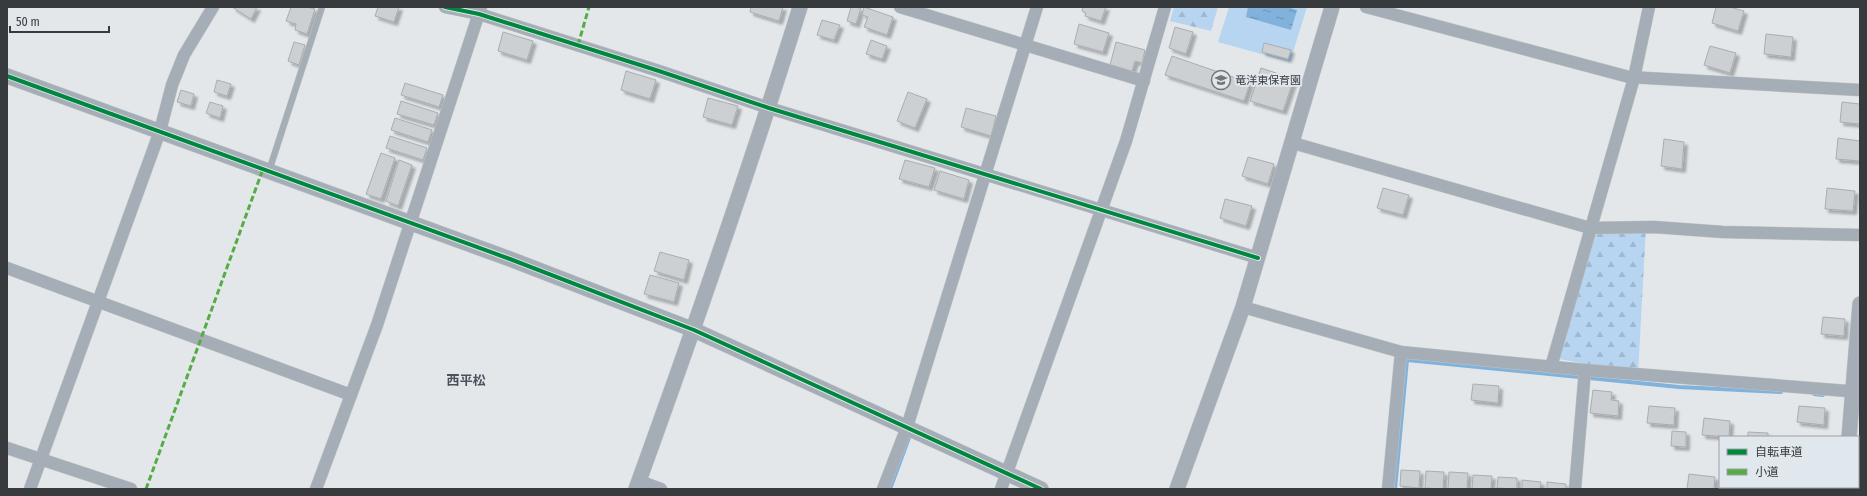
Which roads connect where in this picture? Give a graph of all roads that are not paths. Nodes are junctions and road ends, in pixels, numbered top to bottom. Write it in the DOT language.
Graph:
graph roads {
  1 [pos="213,7"];
  2 [pos="322,7"];
  3 [pos="444,7"];
  4 [pos="800,7"];
  5 [pos="900,7"];
  6 [pos="1037,7"];
  7 [pos="1165,7"];
  8 [pos="1332,7"];
  9 [pos="1366,7"];
  10 [pos="1649,7"];
  11 [pos="480,10"];
  12 [pos="1025,46"];
  13 [pos="7,76"];
  14 [pos="1634,78"];
  15 [pos="1144,81"];
  16 [pos="1860,90"];
  17 [pos="769,108"];
  18 [pos="160,131"];
  19 [pos="1293,143"];
  20 [pos="269,171"];
  21 [pos="986,174"];
  22 [pos="1101,210"];
  23 [pos="411,224"];
  24 [pos="1590,228"];
  25 [pos="1860,235"];
  26 [pos="1258,258"];
  27 [pos="7,268"];
  28 [pos="98,302"];
  29 [pos="1860,304"];
  30 [pos="1244,307"];
  31 [pos="694,330"];
  32 [pos="1401,352"];
  33 [pos="1551,367"];
  34 [pos="1585,370"];
  35 [pos="1856,392"];
  36 [pos="351,395"];
  37 [pos="907,427"];
  38 [pos="1849,436"];
  39 [pos="7,448"];
  40 [pos="41,461"];
  41 [pos="1006,473"];
  42 [pos="638,485"];
  43 [pos="30,489"];
  44 [pos="131,489"];
  45 [pos="316,489"];
  46 [pos="661,489"];
  47 [pos="883,489"];
  48 [pos="1001,489"];
  49 [pos="1041,489"];
  50 [pos="1177,489"];
  51 [pos="1388,489"];
  52 [pos="1575,489"];
  1 -- 18 [label="street"];
  2 -- 20 [label="lane"];
  3 -- 11 [label="street"];
  4 -- 17 [label="street"];
  5 -- 12 [label="street"];
  6 -- 12 [label="street"];
  7 -- 15 [label="street"];
  8 -- 19 [label="street"];
  9 -- 14 [label="street"];
  10 -- 14 [label="street"];
  11 -- 17 [label="street"];
  11 -- 23 [label="street"];
  12 -- 15 [label="street"];
  12 -- 21 [label="street"];
  13 -- 18 [label="street"];
  14 -- 16 [label="street"];
  14 -- 24 [label="street"];
  15 -- 22 [label="street"];
  17 -- 21 [label="street"];
  17 -- 31 [label="street"];
  18 -- 20 [label="street"];
  18 -- 28 [label="street"];
  19 -- 24 [label="street"];
  19 -- 26 [label="street"];
  20 -- 23 [label="street"];
  21 -- 22 [label="street"];
  21 -- 37 [label="street"];
  22 -- 26 [label="street"];
  22 -- 41 [label="street"];
  23 -- 31 [label="street"];
  23 -- 36 [label="street"];
  24 -- 25 [label="street"];
  24 -- 33 [label="street"];
  26 -- 30 [label="street"];
  27 -- 28 [label="street"];
  28 -- 36 [label="street"];
  28 -- 40 [label="street"];
  29 -- 35 [label="street"];
  30 -- 32 [label="street"];
  30 -- 50 [label="street"];
  31 -- 37 [label="street"];
  31 -- 42 [label="street"];
  32 -- 33 [label="street"];
  32 -- 51 [label="street"];
  33 -- 34 [label="street"];
  34 -- 35 [label="street"];
  34 -- 52 [label="street"];
  35 -- 38 [label="street"];
  36 -- 45 [label="street"];
  37 -- 41 [label="street"];
  37 -- 47 [label="street"];
  39 -- 40 [label="street"];
  40 -- 43 [label="street"];
  40 -- 44 [label="street"];
  41 -- 48 [label="street"];
  41 -- 49 [label="street"];
  42 -- 46 [label="street"];
}
